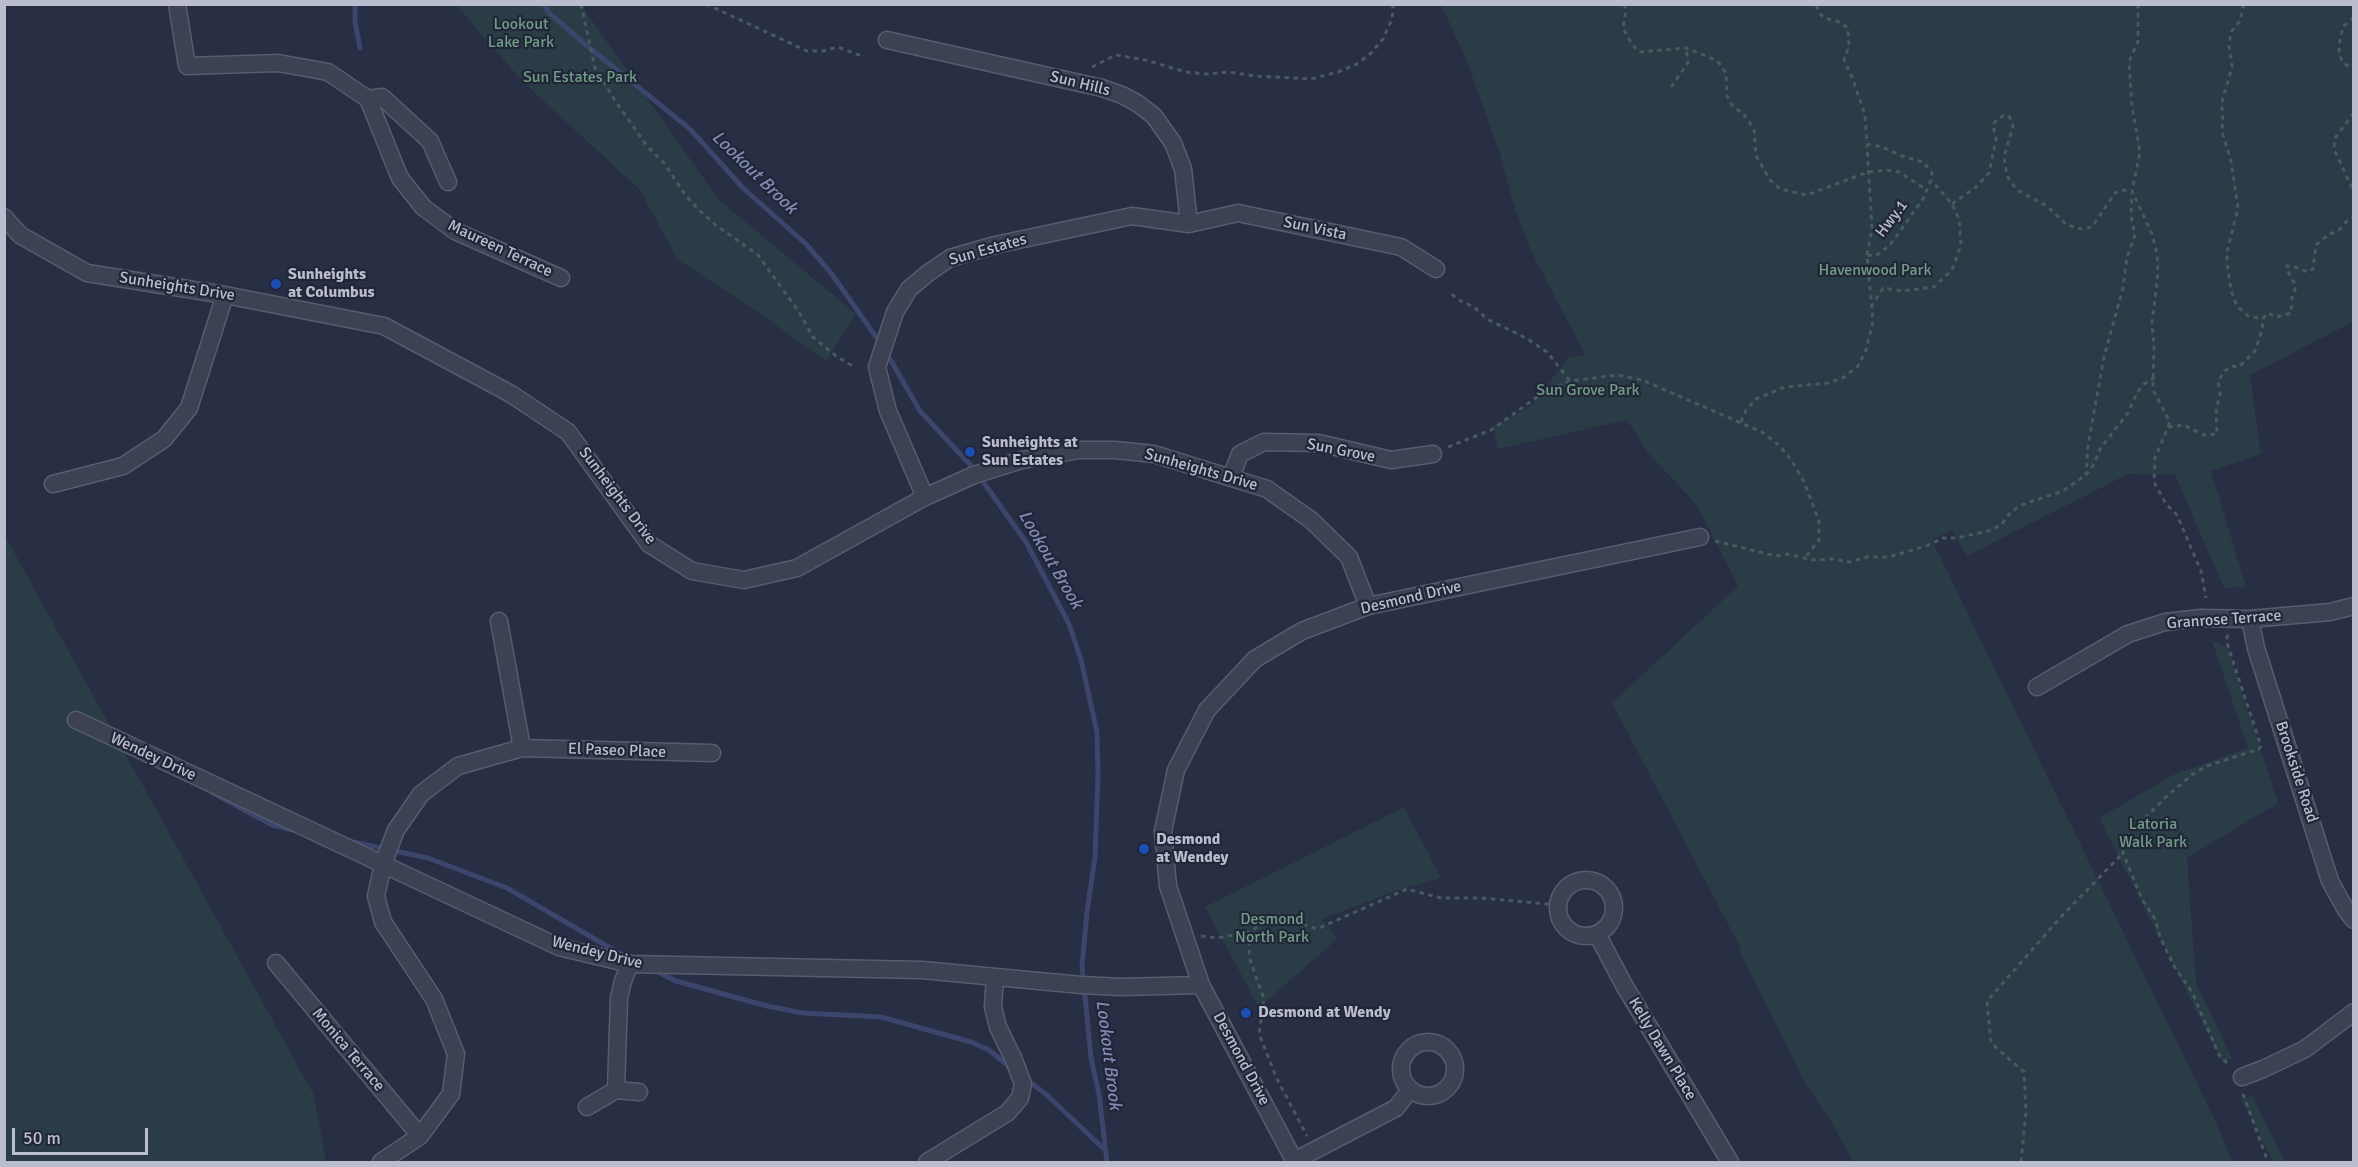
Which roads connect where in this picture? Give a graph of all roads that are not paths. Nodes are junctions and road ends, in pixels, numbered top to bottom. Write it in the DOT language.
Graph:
graph roads {
  1 [pos="177,4"];
  2 [pos="887,40"];
  3 [pos="368,99"];
  4 [pos="448,182"];
  5 [pos="4,217"];
  6 [pos="1189,224"];
  7 [pos="1436,269"];
  8 [pos="561,278"];
  9 [pos="225,295"];
  10 [pos="1433,454"];
  11 [pos="1231,477"];
  12 [pos="53,484"];
  13 [pos="925,497"];
  14 [pos="1700,537"];
  15 [pos="1368,606"];
  16 [pos="2354,606"];
  17 [pos="2250,619"];
  18 [pos="499,621"];
  19 [pos="2037,687"];
  20 [pos="76,720"];
  21 [pos="522,748"];
  22 [pos="712,753"];
  23 [pos="383,864"];
  24 [pos="2354,920"];
  25 [pos="1597,934"];
  26 [pos="276,963"];
  27 [pos="630,964"];
  28 [pos="995,977"];
  29 [pos="1201,985"];
  30 [pos="2354,1012"];
  31 [pos="2238,1078"];
  32 [pos="616,1090"];
  33 [pos="1410,1090"];
  34 [pos="639,1092"];
  35 [pos="587,1107"];
  36 [pos="420,1136"];
  37 [pos="938,1160"];
  38 [pos="381,1162"];
  39 [pos="1295,1162"];
  40 [pos="1730,1162"];
  1 -- 3 [label="street"];
  2 -- 6 [label="street, Sun Hills"];
  3 -- 4 [label="street"];
  3 -- 8 [label="street, Maureen Terrace"];
  5 -- 9 [label="street, Sunheights Drive"];
  6 -- 7 [label="street, Sun Vista"];
  6 -- 13 [label="street, Sun Estates"];
  9 -- 12 [label="street"];
  9 -- 13 [label="street, Sunheights Drive"];
  10 -- 11 [label="street, Sun Grove"];
  11 -- 13 [label="street, Sunheights Drive"];
  11 -- 15 [label="street, Sunheights Drive"];
  14 -- 15 [label="street, Desmond Drive"];
  15 -- 29 [label="street, Desmond Drive"];
  16 -- 17 [label="street, Granrose Terrace"];
  17 -- 19 [label="street, Granrose Terrace"];
  17 -- 24 [label="street, Brookside Road"];
  18 -- 21 [label="street"];
  20 -- 23 [label="street, Wendey Drive"];
  21 -- 22 [label="street, El Paseo Place"];
  21 -- 23 [label="street, El Paseo Place"];
  23 -- 27 [label="street, Wendey Drive"];
  23 -- 36 [label="street"];
  25 -- 25 [label="street"];
  25 -- 40 [label="street, Kelly Dawn Place"];
  26 -- 36 [label="street, Monica Terrace"];
  27 -- 28 [label="street, Wendey Drive"];
  27 -- 32 [label="street"];
  28 -- 29 [label="street, Wendey Drive"];
  28 -- 37 [label="street"];
  29 -- 39 [label="street, Desmond Drive"];
  30 -- 31 [label="street"];
  32 -- 34 [label="street"];
  32 -- 35 [label="street"];
  33 -- 39 [label="street"];
  36 -- 38 [label="street"];
}
